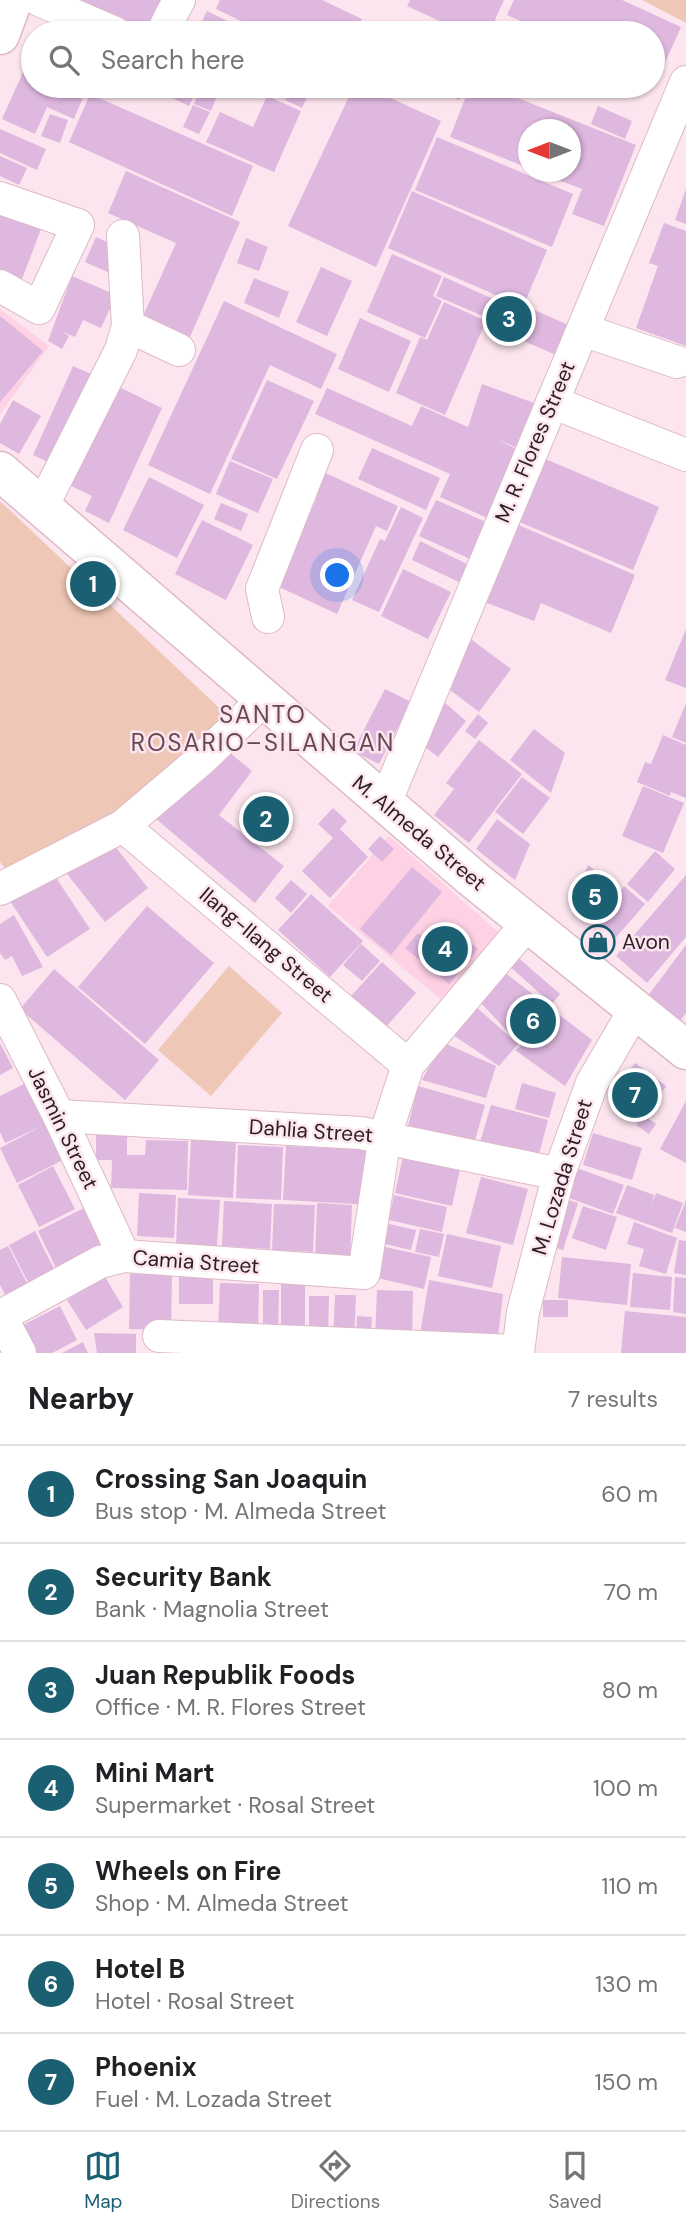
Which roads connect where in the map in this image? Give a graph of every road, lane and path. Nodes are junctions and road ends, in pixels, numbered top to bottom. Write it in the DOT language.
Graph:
graph roads {
  1 [pos="13,0"];
  2 [pos="39,0"];
  3 [pos="179,0"];
  4 [pos="87,21"];
  5 [pos="168,21"];
  6 [pos="0,35"];
  7 [pos="686,82"];
  8 [pos="0,198"];
  9 [pos="123,236"];
  10 [pos="0,286"];
  11 [pos="128,326"];
  12 [pos="583,330"];
  13 [pos="179,350"];
  14 [pos="677,362"];
  15 [pos="552,402"];
  16 [pos="317,450"];
  17 [pos="686,455"];
  18 [pos="0,471"];
  19 [pos="43,505"];
  20 [pos="268,617"];
  21 [pos="263,700"];
  22 [pos="385,803"];
  23 [pos="123,826"];
  24 [pos="0,889"];
  25 [pos="527,923"];
  26 [pos="0,1000"];
  27 [pos="634,1011"];
  28 [pos="686,1050"];
  29 [pos="408,1065"];
  30 [pos="59,1116"];
  31 [pos="385,1136"];
  32 [pos="559,1174"];
  33 [pos="124,1256"];
  34 [pos="0,1316"];
  35 [pos="159,1336"];
  36 [pos="518,1352"];
  37 [pos="20,1353"];
  1 -- 6 [label="main road"];
  2 -- 4 [label="street"];
  3 -- 5 [label="street"];
  7 -- 12 [label="street, M. R. Flores Street"];
  8 -- 10 [label="street"];
  9 -- 11 [label="street"];
  11 -- 13 [label="street"];
  11 -- 19 [label="street"];
  12 -- 14 [label="street"];
  12 -- 15 [label="street, M. R. Flores Street"];
  15 -- 17 [label="street"];
  15 -- 22 [label="street, M. R. Flores Street"];
  16 -- 20 [label="street"];
  18 -- 19 [label="main road, M. Almeda Street"];
  19 -- 21 [label="main road, M. Almeda Street"];
  21 -- 22 [label="main road, M. Almeda Street"];
  21 -- 23 [label="street"];
  22 -- 25 [label="main road, M. Almeda Street"];
  23 -- 24 [label="street"];
  23 -- 29 [label="street, Ilang-Ilang Street"];
  25 -- 27 [label="main road, M. Almeda Street"];
  25 -- 29 [label="street"];
  26 -- 30 [label="street, Jasmin Street"];
  27 -- 28 [label="main road, M. Almeda Street"];
  27 -- 32 [label="street, M. Lozada Street"];
  29 -- 31 [label="street"];
  30 -- 31 [label="street, Dahlia Street"];
  30 -- 33 [label="street, Jasmin Street"];
  31 -- 32 [label="street, Dahlia Street"];
  31 -- 33 [label="street, Camia Street"];
  32 -- 36 [label="street, M. Lozada Street"];
  33 -- 34 [label="street, Camia Street"];
  34 -- 37 [label="street"];
  35 -- 36 [label="street"];
}
